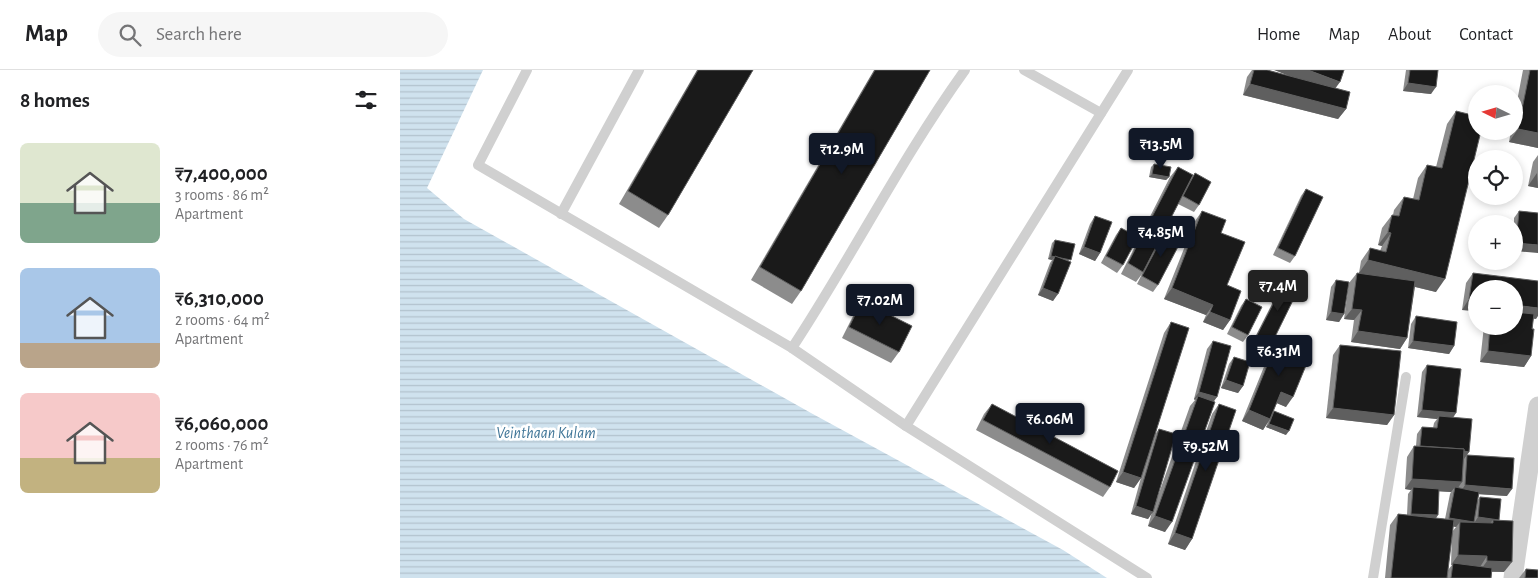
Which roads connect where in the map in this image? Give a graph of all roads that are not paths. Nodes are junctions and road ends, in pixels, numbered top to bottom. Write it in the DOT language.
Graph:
graph roads {
  1 [pos="527,70"];
  2 [pos="640,70"];
  3 [pos="965,70"];
  4 [pos="1024,70"];
  5 [pos="1128,70"];
  6 [pos="1101,113"];
  7 [pos="561,214"];
  8 [pos="792,348"];
  9 [pos="1406,377"];
  10 [pos="1538,406"];
  11 [pos="906,426"];
  12 [pos="1147,578"];
  13 [pos="1373,578"];
  14 [pos="1513,578"];
  1 -- 7 [label="lane"];
  2 -- 7 [label="lane"];
  3 -- 8 [label="lane"];
  4 -- 6 [label="lane"];
  5 -- 6 [label="lane"];
  6 -- 11 [label="lane"];
  7 -- 8 [label="lane"];
  8 -- 11 [label="lane"];
  9 -- 13 [label="lane"];
  10 -- 14 [label="street"];
  11 -- 12 [label="lane"];
}
